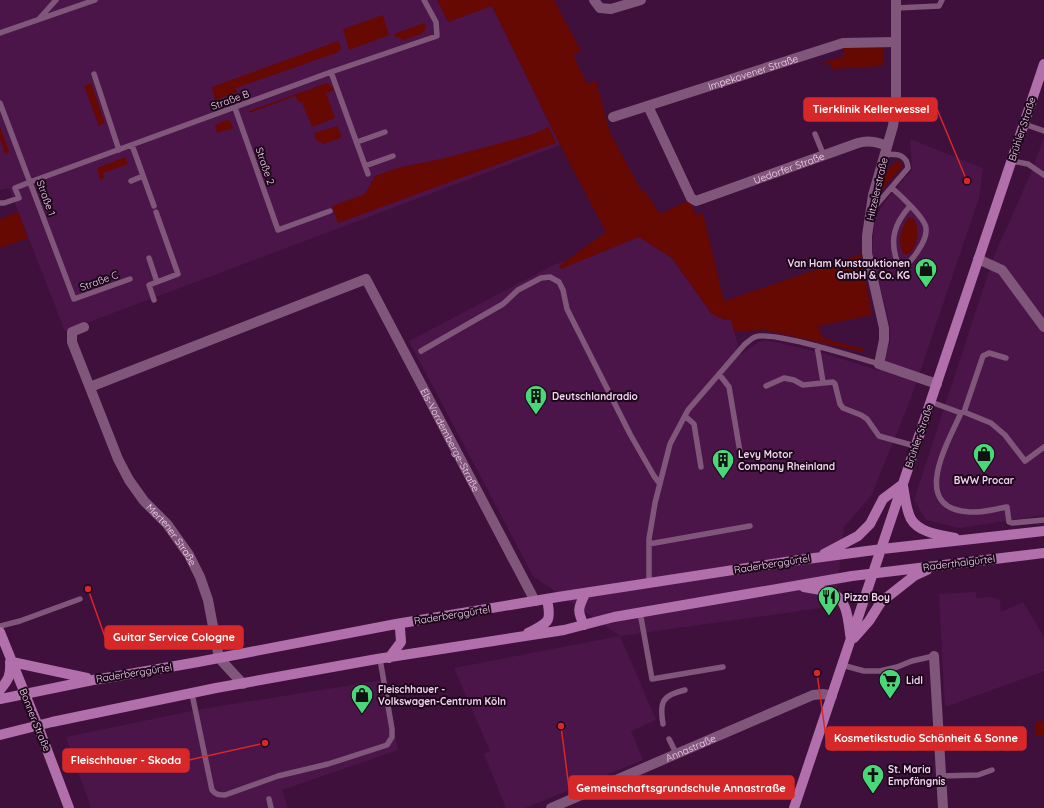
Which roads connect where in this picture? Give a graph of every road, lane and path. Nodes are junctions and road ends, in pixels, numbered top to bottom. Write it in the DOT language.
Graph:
graph roads {
  1 [pos="56,0"];
  2 [pos="95,0"];
  3 [pos="424,0"];
  4 [pos="594,0"];
  5 [pos="641,0"];
  6 [pos="942,0"];
  7 [pos="896,4"];
  8 [pos="38,20"];
  9 [pos="0,33"];
  10 [pos="896,42"];
  11 [pos="1044,64"];
  12 [pos="331,72"];
  13 [pos="94,74"];
  14 [pos="0,103"];
  15 [pos="648,106"];
  16 [pos="235,108"];
  17 [pos="613,117"];
  18 [pos="1024,124"];
  19 [pos="1044,131"];
  20 [pos="385,132"];
  21 [pos="815,134"];
  22 [pos="357,142"];
  23 [pos="132,145"];
  24 [pos="119,150"];
  25 [pos="886,150"];
  26 [pos="393,156"];
  27 [pos="824,156"];
  28 [pos="1012,161"];
  29 [pos="365,166"];
  30 [pos="368,174"];
  31 [pos="143,176"];
  32 [pos="1044,176"];
  33 [pos="131,180"];
  34 [pos="30,182"];
  35 [pos="892,188"];
  36 [pos="0,203"];
  37 [pos="154,206"];
  38 [pos="910,206"];
  39 [pos="330,211"];
  40 [pos="156,212"];
  41 [pos="871,212"];
  42 [pos="149,258"];
  43 [pos="978,259"];
  44 [pos="130,279"];
  45 [pos="157,282"];
  46 [pos="74,299"];
  47 [pos="154,300"];
  48 [pos="84,327"];
  49 [pos="1044,327"];
  50 [pos="817,346"];
  51 [pos="421,351"];
  52 [pos="1006,358"];
  53 [pos="879,364"];
  54 [pos="719,374"];
  55 [pos="822,382"];
  56 [pos="937,384"];
  57 [pos="766,386"];
  58 [pos="90,387"];
  59 [pos="931,402"];
  60 [pos="962,412"];
  61 [pos="685,416"];
  62 [pos="915,446"];
  63 [pos="1044,447"];
  64 [pos="740,452"];
  65 [pos="701,467"];
  66 [pos="660,484"];
  67 [pos="903,484"];
  68 [pos="1044,520"];
  69 [pos="750,526"];
  70 [pos="1044,530"];
  71 [pos="961,539"];
  72 [pos="649,544"];
  73 [pos="882,549"];
  74 [pos="1044,553"];
  75 [pos="819,557"];
  76 [pos="937,566"];
  77 [pos="873,574"];
  78 [pos="649,583"];
  79 [pos="798,585"];
  80 [pos="585,594"];
  81 [pos="80,599"];
  82 [pos="547,600"];
  83 [pos="535,601"];
  84 [pos="640,612"];
  85 [pos="396,624"];
  86 [pos="584,625"];
  87 [pos="0,626"];
  88 [pos="1,636"];
  89 [pos="520,636"];
  90 [pos="851,641"];
  91 [pos="934,656"];
  92 [pos="219,658"];
  93 [pos="385,658"];
  94 [pos="11,659"];
  95 [pos="842,665"];
  96 [pos="723,667"];
  97 [pos="92,680"];
  98 [pos="243,684"];
  99 [pos="0,690"];
  100 [pos="685,690"];
  101 [pos="25,694"];
  102 [pos="192,694"];
  103 [pos="832,696"];
  104 [pos="0,699"];
  105 [pos="663,724"];
  106 [pos="38,726"];
  107 [pos="0,735"];
  108 [pos="669,739"];
  109 [pos="676,753"];
  110 [pos="992,770"];
  111 [pos="941,776"];
  112 [pos="269,800"];
  113 [pos="69,808"];
  114 [pos="272,808"];
  115 [pos="551,808"];
  116 [pos="794,808"];
  117 [pos="943,808"];
  1 -- 8 [label="lane"];
  2 -- 8 [label="lane"];
  3 -- 12 [label="lane, Straße B"];
  4 -- 5 [label="street"];
  6 -- 7 [label="lane"];
  7 -- 10 [label="street, Hitzelerstraße"];
  8 -- 9 [label="lane"];
  10 -- 15 [label="street, Impekovener Straße"];
  10 -- 25 [label="street, Hitzelerstraße"];
  11 -- 18 [label="main road, Brühler Straße"];
  12 -- 16 [label="lane, Straße B"];
  12 -- 22 [label="lane"];
  13 -- 24 [label="lane"];
  14 -- 34 [label="lane, Straße 1"];
  15 -- 17 [label="street, Impekovener Straße"];
  15 -- 27 [label="street, Uedorfer Straße"];
  16 -- 23 [label="lane, Straße B"];
  16 -- 39 [label="lane, Straße 2"];
  18 -- 19 [label="lane"];
  18 -- 28 [label="main road, Brühler Straße"];
  20 -- 22 [label="lane"];
  21 -- 27 [label="lane"];
  22 -- 29 [label="lane"];
  23 -- 24 [label="lane, Straße B"];
  23 -- 31 [label="lane"];
  24 -- 34 [label="lane, Straße B"];
  25 -- 27 [label="street, Uedorfer Straße"];
  25 -- 35 [label="lane"];
  25 -- 41 [label="street, Hitzelerstraße"];
  26 -- 29 [label="lane"];
  28 -- 32 [label="lane"];
  28 -- 43 [label="main road, Brühler Straße"];
  29 -- 30 [label="lane"];
  31 -- 33 [label="lane"];
  31 -- 37 [label="lane"];
  34 -- 36 [label="lane, Straße B"];
  34 -- 46 [label="lane, Straße 1"];
  35 -- 38 [label="lane"];
  35 -- 41 [label="lane"];
  38 -- 38 [label="lane"];
  40 -- 45 [label="lane"];
  41 -- 53 [label="street, Hitzelerstraße"];
  42 -- 45 [label="lane"];
  43 -- 49 [label="street"];
  43 -- 56 [label="main road, Brühler Straße"];
  44 -- 46 [label="lane, Straße C"];
  45 -- 47 [label="lane"];
  48 -- 58 [label="street, Mertener Straße"];
  50 -- 53 [label="lane"];
  50 -- 54 [label="lane"];
  50 -- 55 [label="lane"];
  51 -- 66 [label="lane"];
  52 -- 60 [label="lane"];
  53 -- 56 [label="street"];
  54 -- 61 [label="lane"];
  54 -- 64 [label="lane"];
  55 -- 57 [label="lane"];
  55 -- 62 [label="lane"];
  56 -- 59 [label="main road, Brühler Straße"];
  58 -- 83 [label="street, Els-Vordemberge-Straße"];
  58 -- 92 [label="street, Mertener Straße"];
  59 -- 60 [label="lane"];
  59 -- 62 [label="main road, Brühler Straße"];
  60 -- 63 [label="lane"];
  60 -- 68 [label="lane"];
  61 -- 65 [label="lane"];
  61 -- 66 [label="lane"];
  62 -- 67 [label="main road, Brühler Straße"];
  66 -- 72 [label="lane"];
  67 -- 71 [label="main road"];
  67 -- 73 [label="main road, Brühler Straße"];
  67 -- 75 [label="main road"];
  69 -- 72 [label="lane"];
  70 -- 71 [label="main road"];
  71 -- 73 [label="main road"];
  72 -- 78 [label="lane"];
  73 -- 75 [label="main road, Raderberggürtel"];
  73 -- 77 [label="main road, Brühler Straße"];
  74 -- 76 [label="main road, Raderthalgürtel"];
  75 -- 78 [label="main road, Raderberggürtel"];
  76 -- 77 [label="main road, Raderthalgürtel"];
  76 -- 90 [label="main road"];
  77 -- 79 [label="main road"];
  77 -- 90 [label="main road, Brühler Straße"];
  78 -- 80 [label="main road, Raderberggürtel"];
  79 -- 84 [label="main road"];
  79 -- 90 [label="main road"];
  80 -- 82 [label="main road, Raderberggürtel"];
  80 -- 86 [label="main road"];
  81 -- 87 [label="lane"];
  82 -- 83 [label="main road, Raderberggürtel"];
  82 -- 89 [label="main road"];
  83 -- 85 [label="main road, Raderberggürtel"];
  84 -- 86 [label="main road"];
  84 -- 96 [label="lane"];
  85 -- 92 [label="main road, Raderberggürtel"];
  85 -- 93 [label="main road"];
  86 -- 89 [label="main road"];
  88 -- 94 [label="main road, Bonner Straße"];
  89 -- 93 [label="main road"];
  90 -- 95 [label="main road, Brühler Straße"];
  91 -- 95 [label="lane"];
  91 -- 111 [label="street"];
  92 -- 97 [label="main road, Raderberggürtel"];
  92 -- 98 [label="street"];
  93 -- 98 [label="main road"];
  93 -- 102 [label="lane"];
  94 -- 97 [label="main road"];
  94 -- 99 [label="main road"];
  94 -- 101 [label="main road, Bonner Straße"];
  95 -- 103 [label="main road, Brühler Straße"];
  97 -- 101 [label="main road, Raderberggürtel"];
  98 -- 102 [label="main road"];
  100 -- 105 [label="lane"];
  101 -- 104 [label="main road, Raderberggürtel"];
  101 -- 106 [label="main road, Bonner Straße"];
  102 -- 106 [label="main road"];
  103 -- 109 [label="street, Annastraße"];
  103 -- 116 [label="main road, Brühler Straße"];
  106 -- 107 [label="main road"];
  106 -- 113 [label="main road, Bonner Straße"];
  108 -- 109 [label="lane"];
  109 -- 115 [label="street, Annastraße"];
  110 -- 111 [label="lane"];
  111 -- 117 [label="street"];
  112 -- 114 [label="lane"];
}
